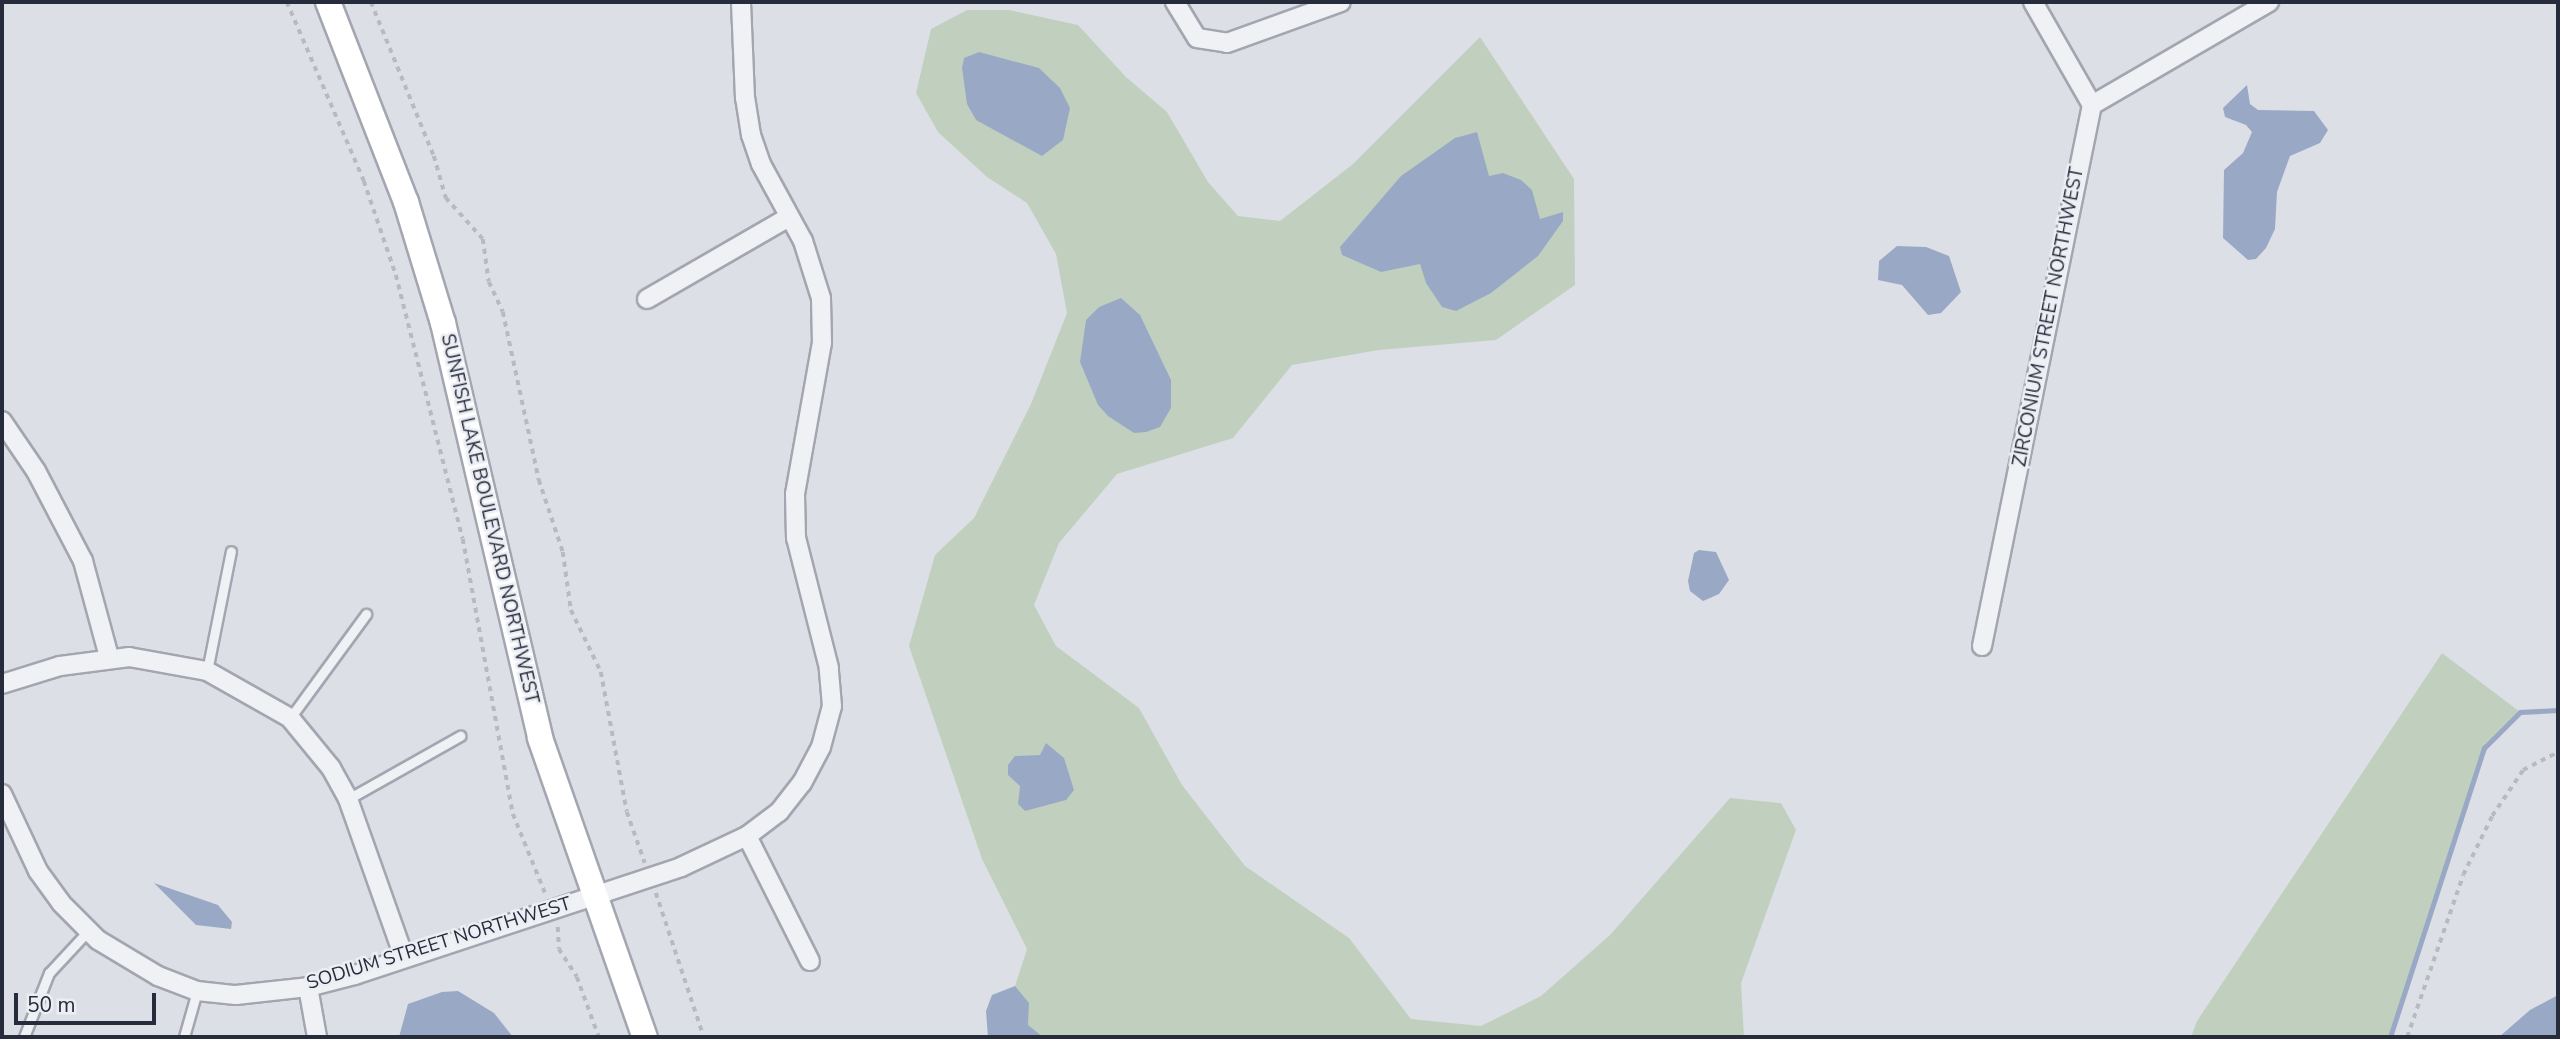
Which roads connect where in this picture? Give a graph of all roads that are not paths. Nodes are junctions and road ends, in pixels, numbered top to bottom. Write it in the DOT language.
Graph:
graph roads {
  1 [pos="328,2"];
  2 [pos="741,2"];
  3 [pos="1175,2"];
  4 [pos="1341,2"];
  5 [pos="2032,2"];
  6 [pos="2269,2"];
  7 [pos="2092,105"];
  8 [pos="789,217"];
  9 [pos="647,299"];
  10 [pos="2,421"];
  11 [pos="231,551"];
  12 [pos="366,614"];
  13 [pos="1982,646"];
  14 [pos="109,657"];
  15 [pos="207,671"];
  16 [pos="2,684"];
  17 [pos="290,718"];
  18 [pos="460,736"];
  19 [pos="348,799"];
  20 [pos="4,805"];
  21 [pos="747,836"];
  22 [pos="593,896"];
  23 [pos="88,931"];
  24 [pos="404,957"];
  25 [pos="810,961"];
  26 [pos="308,987"];
  27 [pos="197,991"];
  28 [pos="24,1037"];
  29 [pos="184,1037"];
  30 [pos="317,1037"];
  31 [pos="645,1037"];
  1 -- 22 [label="street, SUNFISH LAKE BOULEVARD NORTHWEST"];
  2 -- 8 [label="street, SODIUM STREET NORTHWEST"];
  3 -- 4 [label="street"];
  5 -- 7 [label="street"];
  6 -- 7 [label="street"];
  7 -- 13 [label="street, ZIRCONIUM STREET NORTHWEST"];
  8 -- 9 [label="street"];
  8 -- 21 [label="street, SODIUM STREET NORTHWEST"];
  10 -- 14 [label="street"];
  11 -- 15 [label="lane"];
  12 -- 17 [label="lane"];
  14 -- 15 [label="street"];
  14 -- 16 [label="street"];
  15 -- 17 [label="street"];
  17 -- 19 [label="street"];
  18 -- 19 [label="lane"];
  19 -- 24 [label="street"];
  20 -- 23 [label="street, SODIUM STREET NORTHWEST"];
  21 -- 22 [label="street, SODIUM STREET NORTHWEST"];
  21 -- 25 [label="street"];
  22 -- 24 [label="street, SODIUM STREET NORTHWEST"];
  22 -- 31 [label="street, SUNFISH LAKE BOULEVARD NORTHWEST"];
  23 -- 27 [label="street, SODIUM STREET NORTHWEST"];
  23 -- 28 [label="lane"];
  24 -- 26 [label="street, SODIUM STREET NORTHWEST"];
  26 -- 27 [label="street, SODIUM STREET NORTHWEST"];
  26 -- 30 [label="street"];
  27 -- 29 [label="lane"];
}
